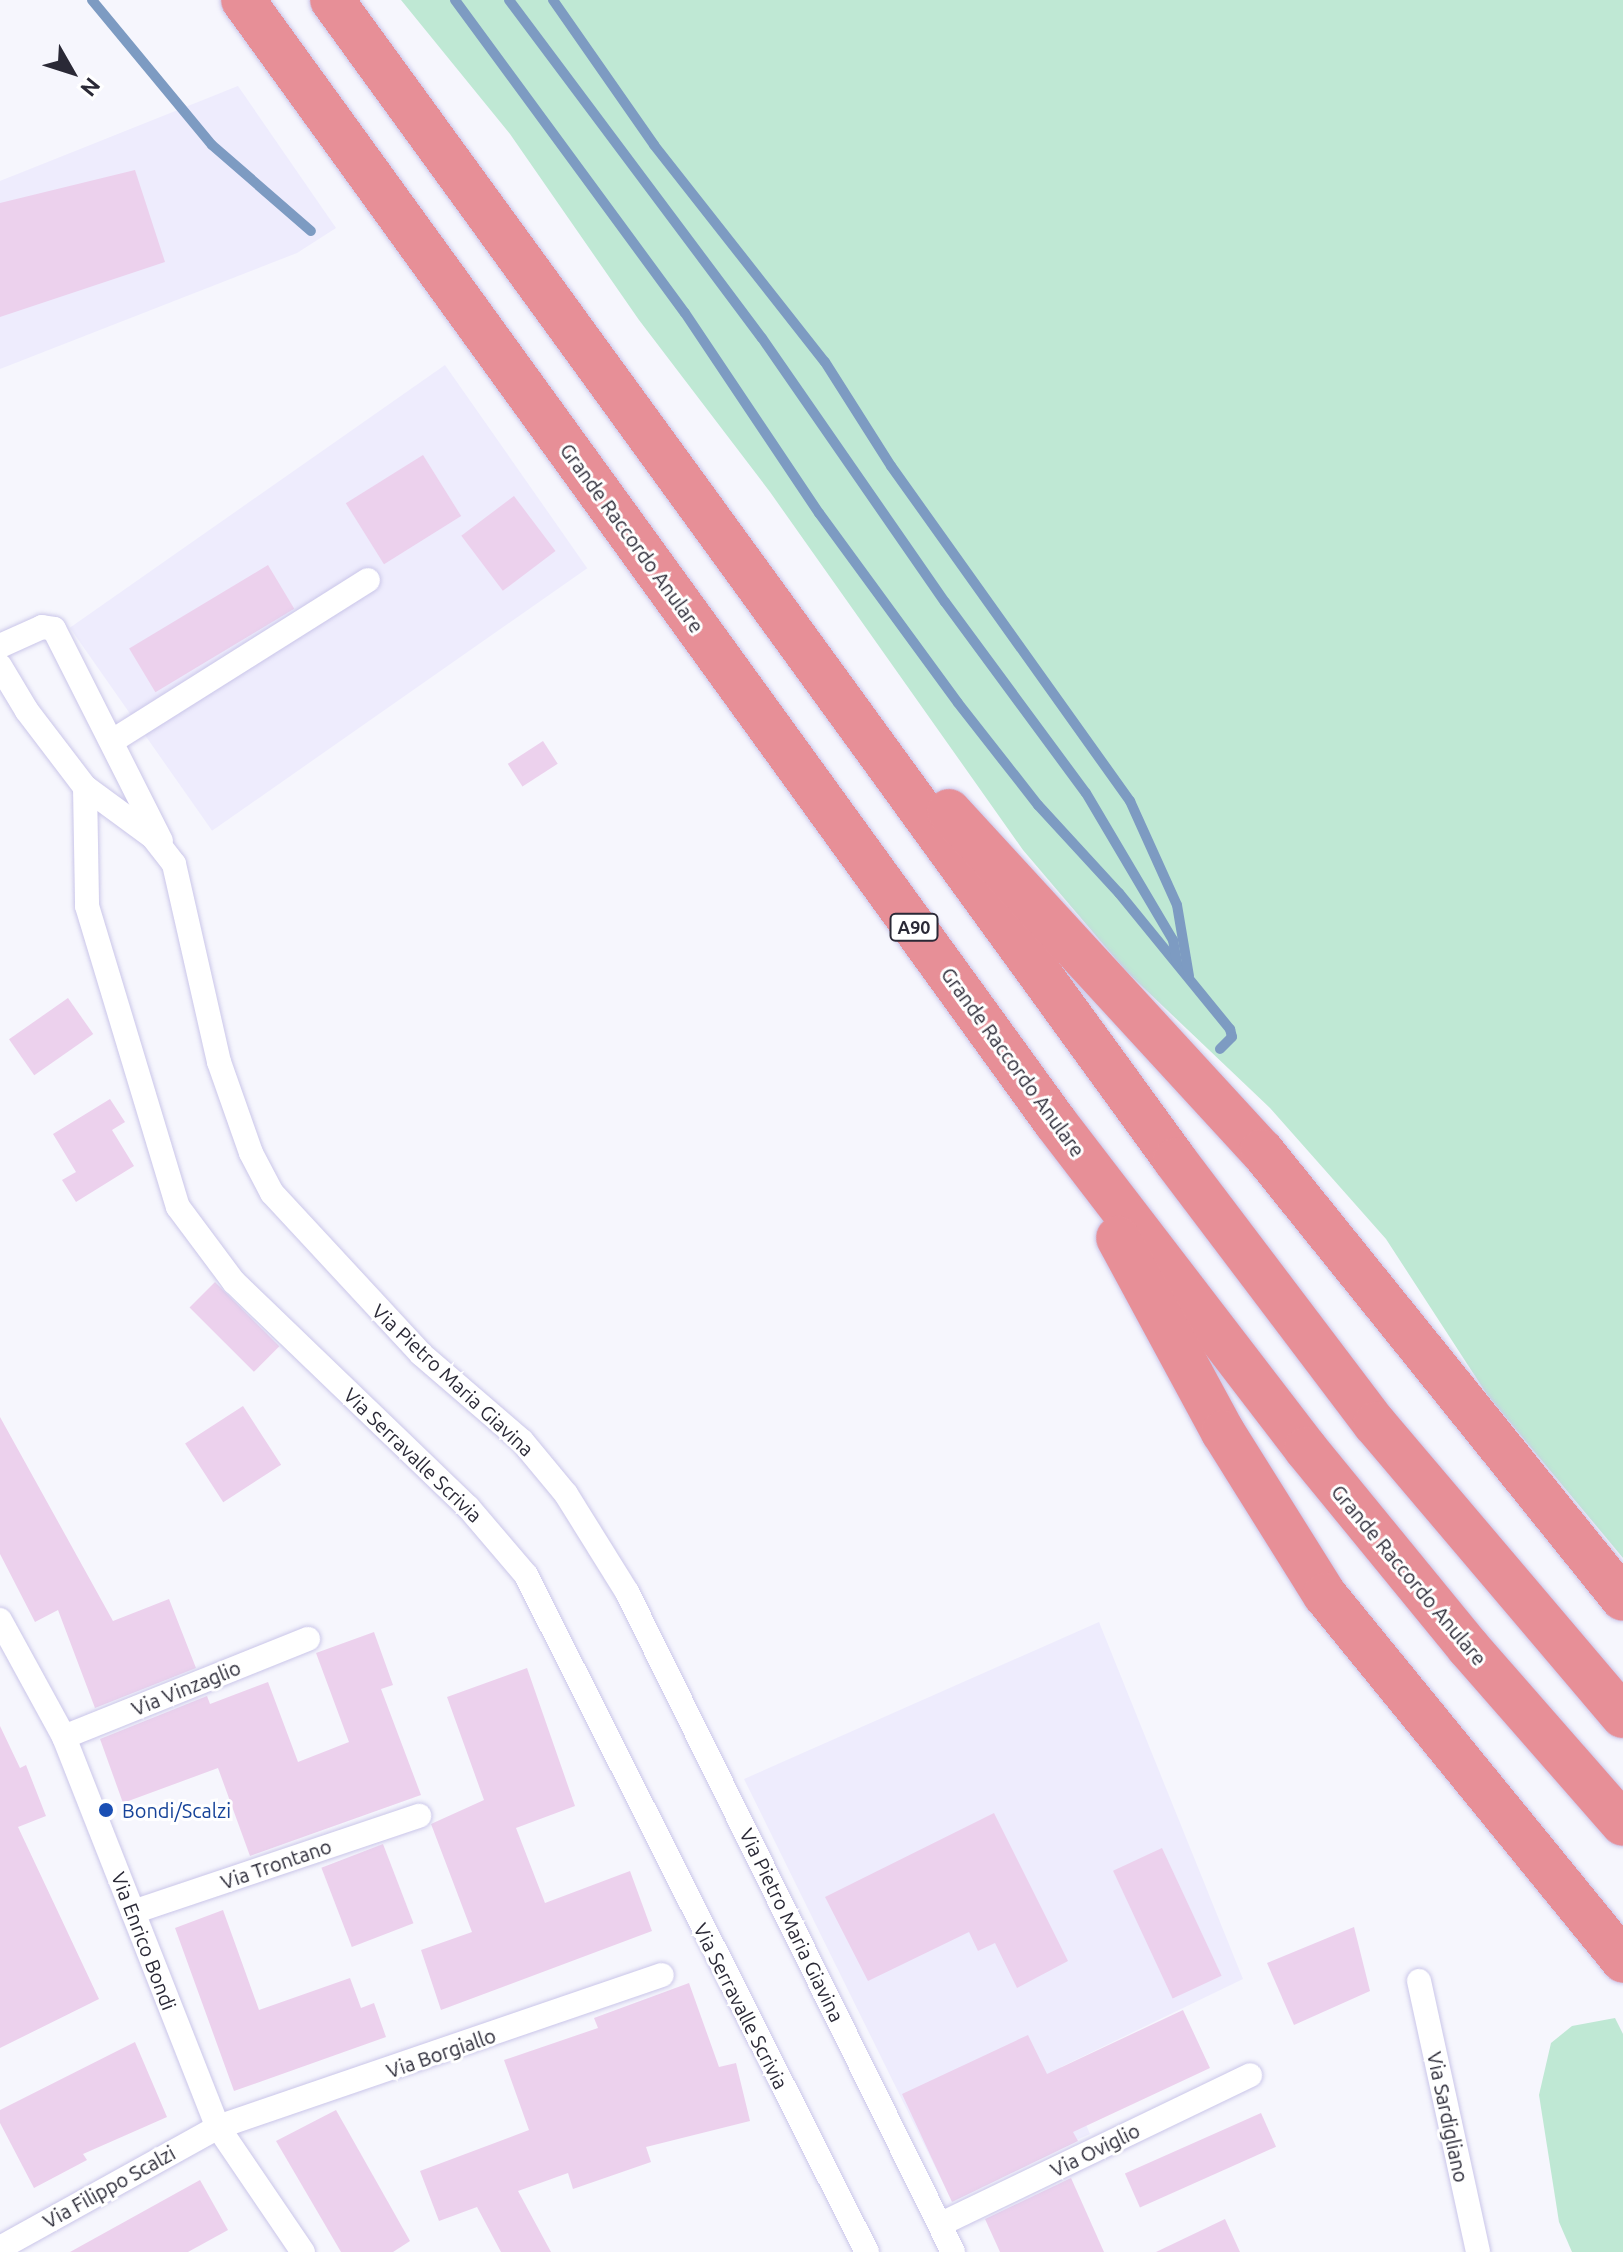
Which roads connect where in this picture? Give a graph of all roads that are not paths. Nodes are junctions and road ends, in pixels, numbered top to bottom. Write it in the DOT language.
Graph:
graph roads {
  1 [pos="243,0"];
  2 [pos="332,0"];
  3 [pos="368,580"];
  4 [pos="0,646"];
  5 [pos="0,666"];
  6 [pos="114,740"];
  7 [pos="877,750"];
  8 [pos="85,787"];
  9 [pos="166,850"];
  10 [pos="1056,1123"];
  11 [pos="1623,1599"];
  12 [pos="4,1634"];
  13 [pos="308,1639"];
  14 [pos="1623,1716"];
  15 [pos="64,1737"];
  16 [pos="419,1816"];
  17 [pos="1623,1824"];
  18 [pos="133,1912"];
  19 [pos="1623,1961"];
  20 [pos="662,1975"];
  21 [pos="1419,1981"];
  22 [pos="1250,2075"];
  23 [pos="218,2127"];
  24 [pos="941,2224"];
  25 [pos="0,2248"];
  26 [pos="303,2252"];
  27 [pos="867,2252"];
  28 [pos="953,2252"];
  29 [pos="1478,2252"];
  1 -- 10 [label="highway, Grande Raccordo Anulare / A90"];
  2 -- 7 [label="highway"];
  3 -- 6 [label="street"];
  4 -- 6 [label="street, Via Pietro Maria Giavina"];
  5 -- 8 [label="street"];
  6 -- 9 [label="street, Via Pietro Maria Giavina"];
  7 -- 11 [label="highway"];
  7 -- 14 [label="highway"];
  8 -- 9 [label="street"];
  8 -- 27 [label="street, Via Serravalle Scrivia"];
  9 -- 24 [label="street, Via Pietro Maria Giavina"];
  10 -- 17 [label="highway, Grande Raccordo Anulare / A90"];
  10 -- 19 [label="highway"];
  12 -- 15 [label="street, Via Enrico Bondi"];
  13 -- 15 [label="street, Via Vinzaglio"];
  15 -- 18 [label="street, Via Enrico Bondi"];
  16 -- 18 [label="street, Via Trontano"];
  18 -- 23 [label="street, Via Enrico Bondi"];
  20 -- 23 [label="street, Via Borgiallo"];
  21 -- 29 [label="street, Via Sardigliano"];
  22 -- 24 [label="street, Via Oviglio"];
  23 -- 25 [label="street, Via Filippo Scalzi"];
  23 -- 26 [label="street, Via Enrico Bondi"];
  24 -- 28 [label="street, Via Pietro Maria Giavina"];
}
